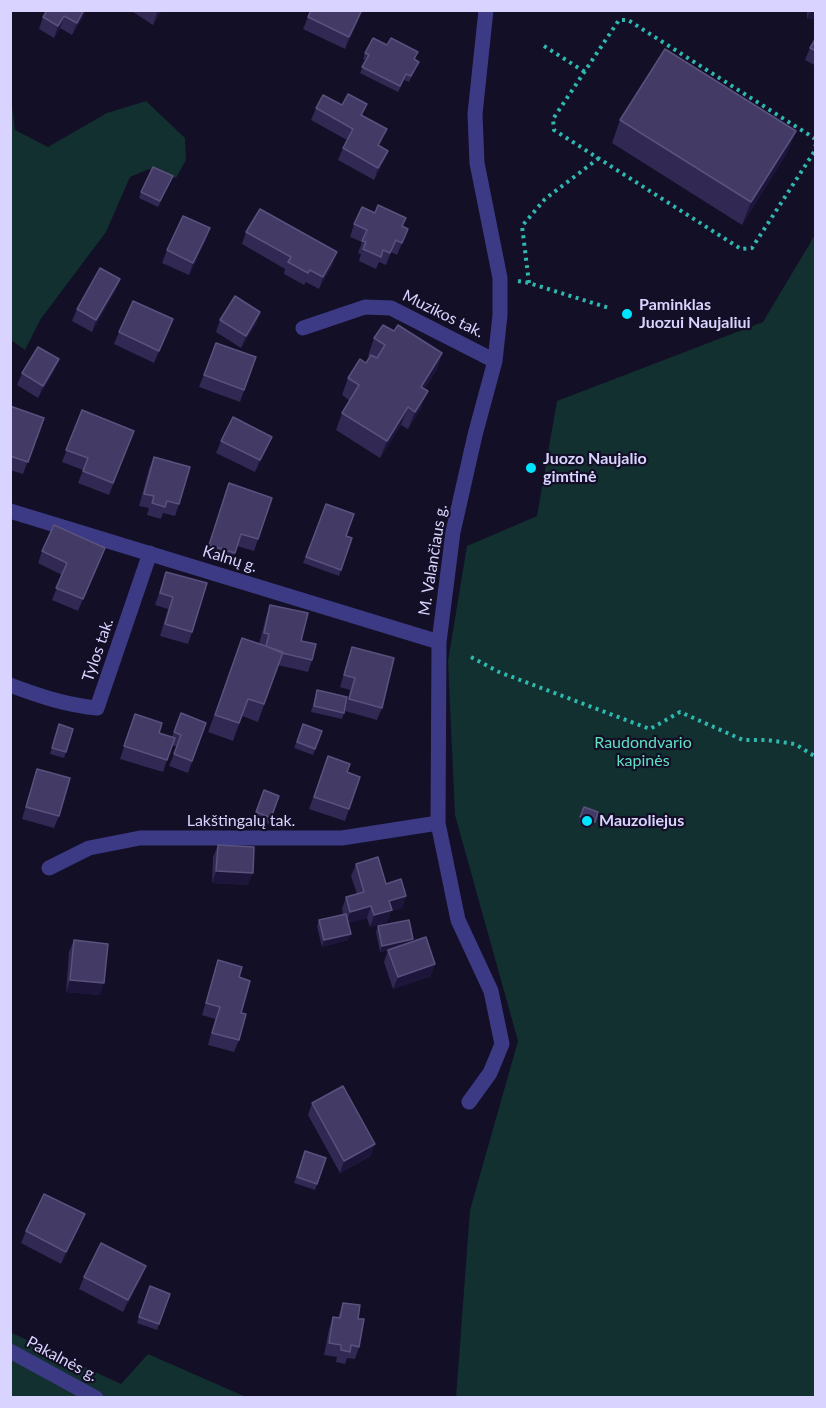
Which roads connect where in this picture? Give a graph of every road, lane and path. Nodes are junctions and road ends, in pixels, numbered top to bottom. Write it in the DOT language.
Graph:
graph roads {
  1 [pos="486,10"];
  2 [pos="544,46"];
  3 [pos="585,72"];
  4 [pos="816,148"];
  5 [pos="599,158"];
  6 [pos="500,278"];
  7 [pos="529,283"];
  8 [pos="609,308"];
  9 [pos="303,328"];
  10 [pos="495,361"];
  11 [pos="10,511"];
  12 [pos="150,553"];
  13 [pos="439,642"];
  14 [pos="471,657"];
  15 [pos="10,685"];
  16 [pos="816,757"];
  17 [pos="438,823"];
  18 [pos="49,868"];
  19 [pos="469,1102"];
  20 [pos="10,1352"];
  21 [pos="96,1398"];
  1 -- 6 [label="street, M. Valančiaus g."];
  2 -- 3 [label="path"];
  3 -- 4 [label="path"];
  3 -- 5 [label="path"];
  4 -- 5 [label="path"];
  5 -- 7 [label="path"];
  6 -- 7 [label="path"];
  6 -- 10 [label="street, M. Valančiaus g."];
  7 -- 8 [label="path"];
  9 -- 10 [label="street, Muzikos tak."];
  10 -- 13 [label="street, M. Valančiaus g."];
  11 -- 12 [label="street, Kalnų g."];
  12 -- 13 [label="street, Kalnų g."];
  12 -- 15 [label="street, Tylos tak."];
  13 -- 17 [label="street, M. Valančiaus g."];
  14 -- 16 [label="path"];
  17 -- 18 [label="street, Lakštingalų tak."];
  17 -- 19 [label="street, M. Valančiaus g."];
  20 -- 21 [label="street, Pakalnės g."];
}
